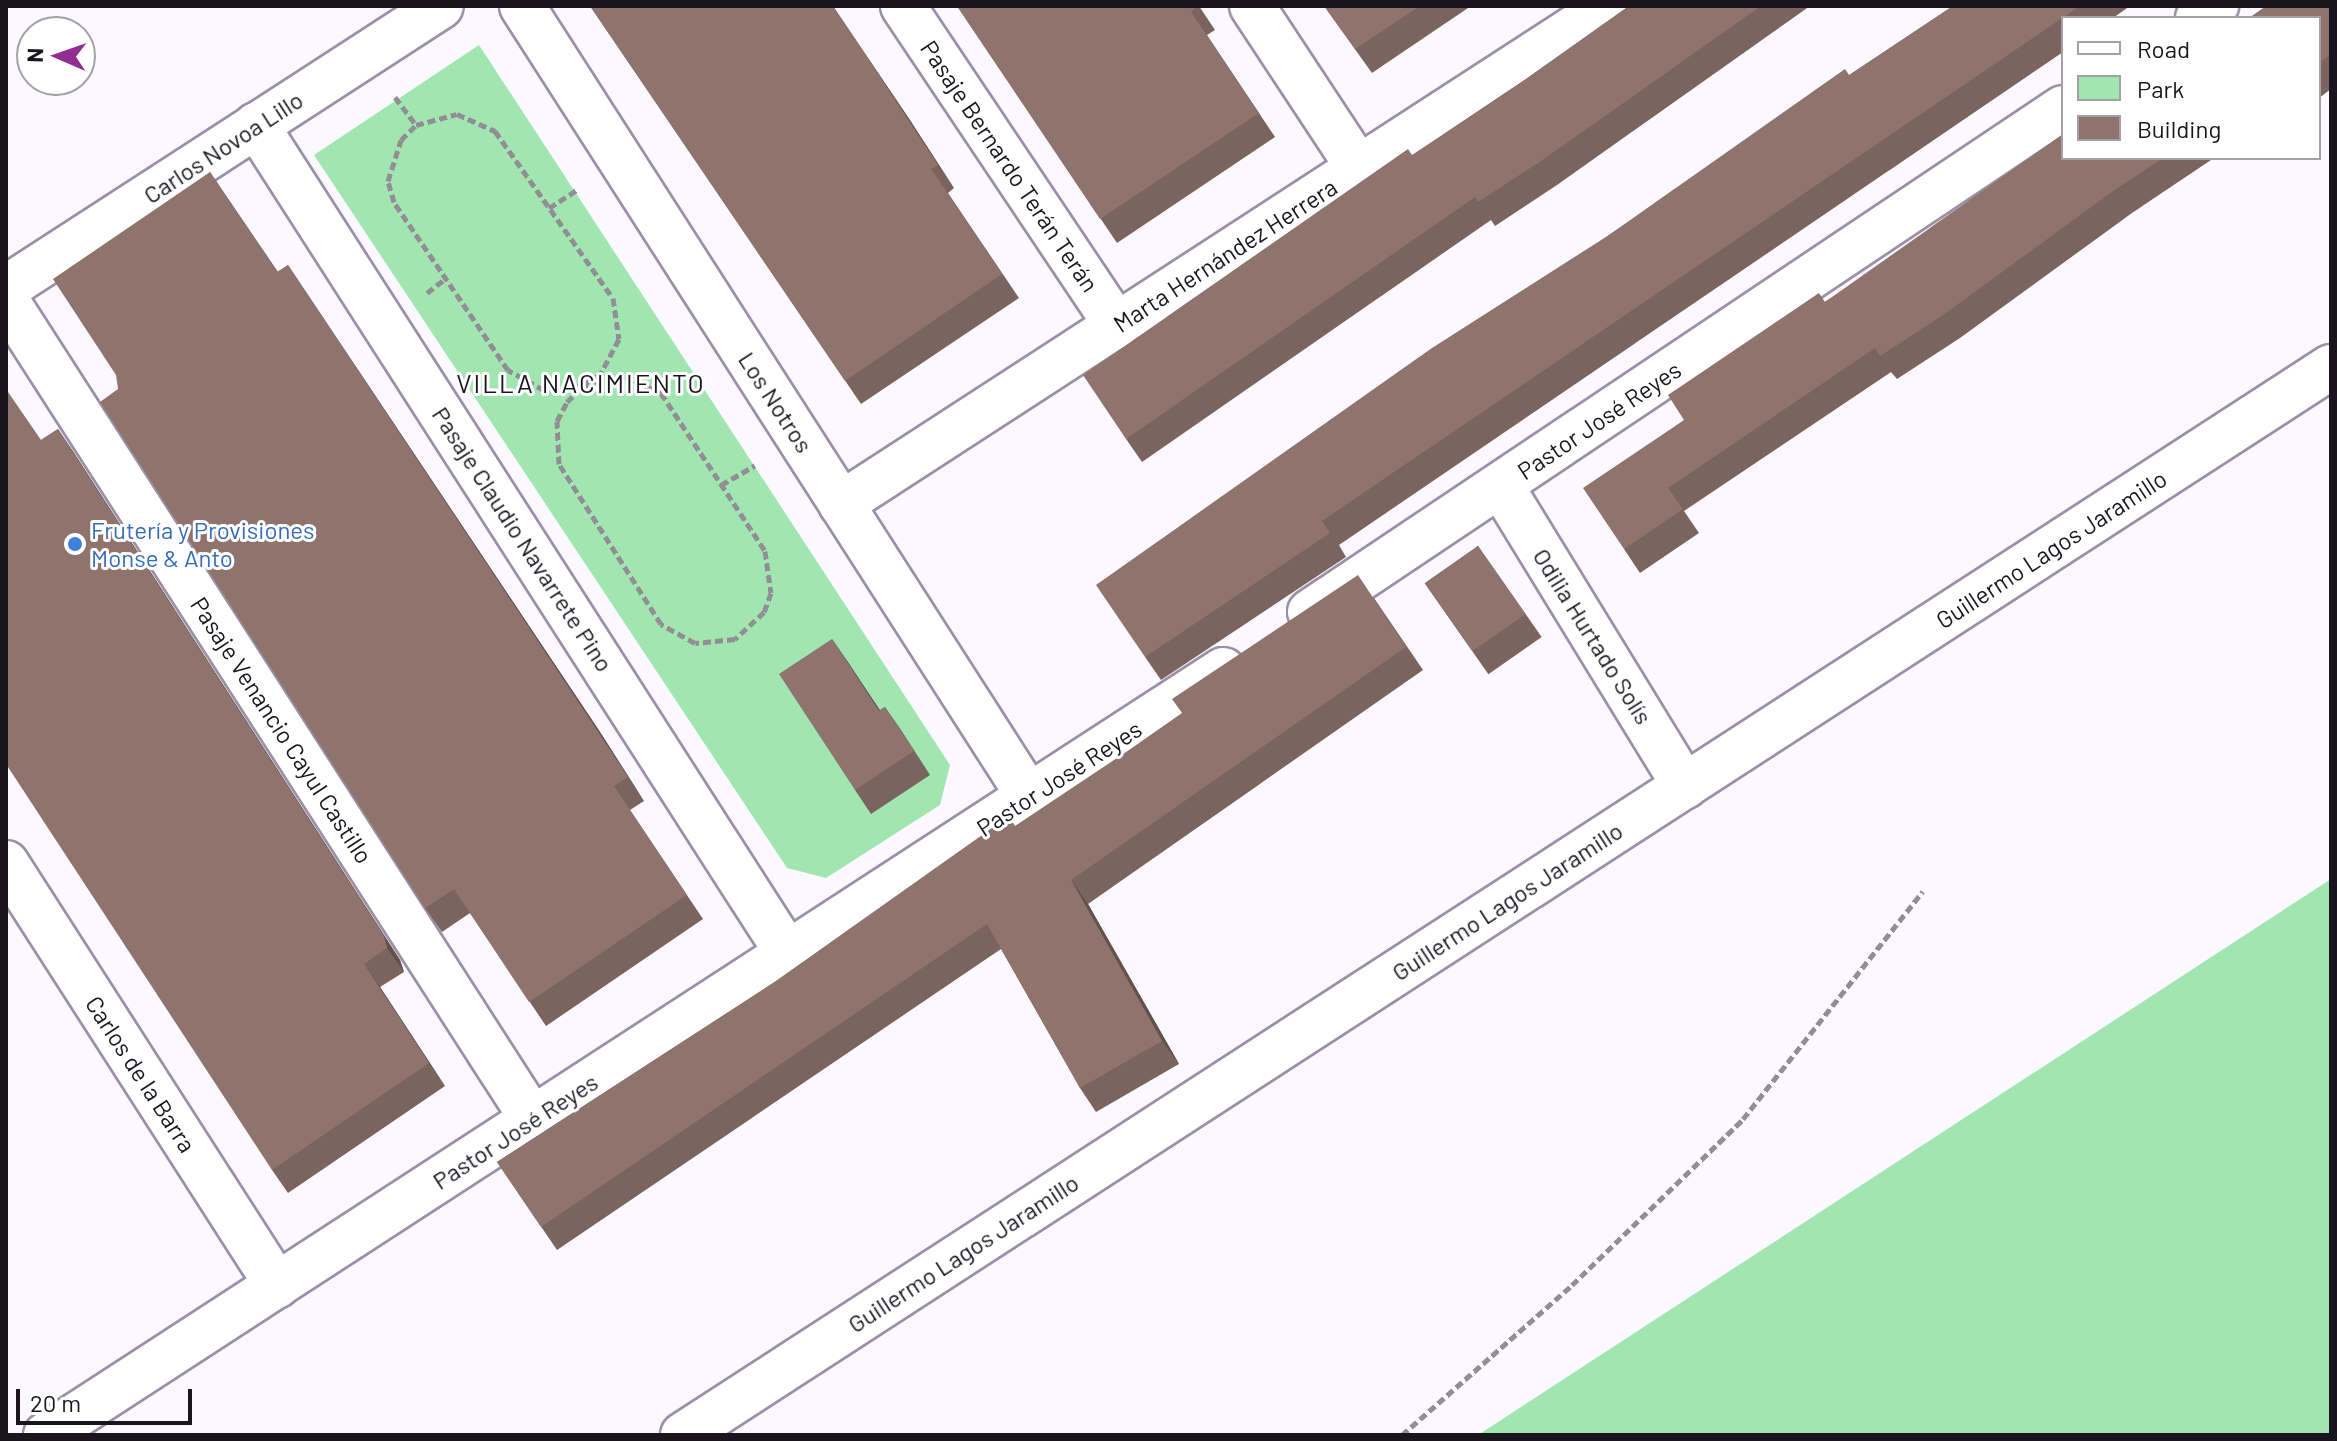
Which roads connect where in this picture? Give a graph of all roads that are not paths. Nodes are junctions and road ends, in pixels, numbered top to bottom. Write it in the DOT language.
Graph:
graph roads {
  1 [pos="441,6"];
  2 [pos="522,6"];
  3 [pos="903,6"];
  4 [pos="1252,6"];
  5 [pos="1608,6"];
  6 [pos="2061,109"];
  7 [pos="256,125"];
  8 [pos="1359,168"];
  9 [pos="6,288"];
  10 [pos="6,300"];
  11 [pos="1117,326"];
  12 [pos="2331,367"];
  13 [pos="1501,486"];
  14 [pos="841,504"];
  15 [pos="1685,786"];
  16 [pos="1030,798"];
  17 [pos="6,863"];
  18 [pos="788,954"];
  19 [pos="533,1120"];
  20 [pos="277,1285"];
  21 [pos="46,1435"];
  22 [pos="683,1435"];
  1 -- 7 [label="street, Carlos Novoa Lillo"];
  2 -- 14 [label="street, Los Notros"];
  3 -- 11 [label="street, Pasaje Bernardo Terán Terán"];
  4 -- 8 [label="street"];
  5 -- 8 [label="street, Marta Hernández Herrera"];
  6 -- 13 [label="street, Pastor José Reyes"];
  7 -- 9 [label="street, Carlos Novoa Lillo"];
  7 -- 18 [label="street, Pasaje Claudio Navarrete Pino"];
  8 -- 11 [label="street, Marta Hernández Herrera"];
  10 -- 19 [label="street, Pasaje Venancio Cayul Castillo"];
  11 -- 14 [label="street, Marta Hernández Herrera"];
  12 -- 15 [label="street, Guillermo Lagos Jaramillo"];
  13 -- 15 [label="street, Odilia Hurtado Solís"];
  13 -- 16 [label="street, Pastor José Reyes"];
  14 -- 16 [label="street, Los Notros"];
  15 -- 22 [label="street, Guillermo Lagos Jaramillo"];
  16 -- 18 [label="street, Pastor José Reyes"];
  17 -- 20 [label="street, Carlos de la Barra"];
  18 -- 19 [label="street, Pastor José Reyes"];
  19 -- 20 [label="street, Pastor José Reyes"];
  20 -- 21 [label="street, Pastor José Reyes"];
}
